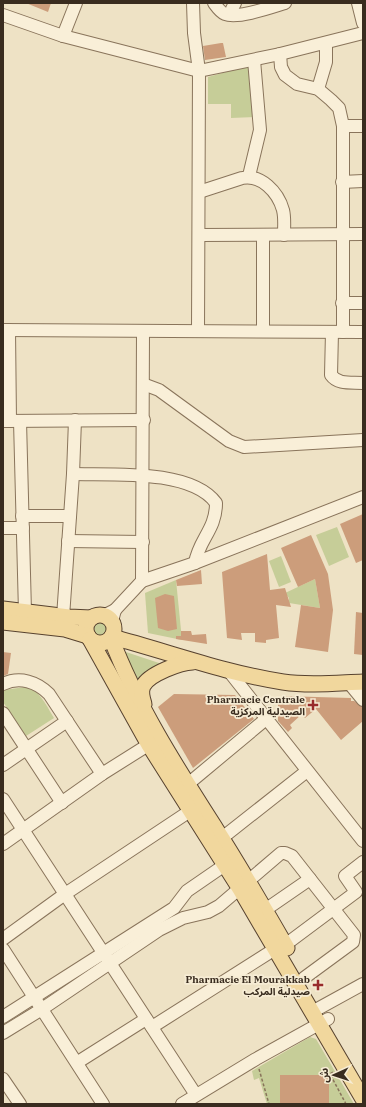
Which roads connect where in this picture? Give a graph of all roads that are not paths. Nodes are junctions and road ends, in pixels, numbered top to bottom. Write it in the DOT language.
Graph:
graph roads {
  1 [pos="76,3"];
  2 [pos="193,3"];
  3 [pos="214,3"];
  4 [pos="285,3"];
  5 [pos="358,3"];
  6 [pos="235,9"];
  7 [pos="3,15"];
  8 [pos="363,23"];
  9 [pos="363,34"];
  10 [pos="63,36"];
  11 [pos="326,43"];
  12 [pos="280,54"];
  13 [pos="254,60"];
  14 [pos="199,71"];
  15 [pos="318,89"];
  16 [pos="343,126"];
  17 [pos="363,126"];
  18 [pos="249,176"];
  19 [pos="342,182"];
  20 [pos="363,182"];
  21 [pos="199,192"];
  22 [pos="342,234"];
  23 [pos="363,234"];
  24 [pos="199,235"];
  25 [pos="263,235"];
  26 [pos="284,235"];
  27 [pos="342,303"];
  28 [pos="363,303"];
  29 [pos="6,330"];
  30 [pos="143,331"];
  31 [pos="198,331"];
  32 [pos="263,331"];
  33 [pos="337,332"];
  34 [pos="363,332"];
  35 [pos="363,383"];
  36 [pos="143,384"];
  37 [pos="75,420"];
  38 [pos="144,420"];
  39 [pos="11,421"];
  40 [pos="363,440"];
  41 [pos="73,474"];
  42 [pos="143,476"];
  43 [pos="363,497"];
  44 [pos="22,516"];
  45 [pos="70,516"];
  46 [pos="3,528"];
  47 [pos="23,528"];
  48 [pos="68,541"];
  49 [pos="143,542"];
  50 [pos="195,563"];
  51 [pos="142,581"];
  52 [pos="3,609"];
  53 [pos="25,612"];
  54 [pos="63,616"];
  55 [pos="3,622"];
  56 [pos="108,623"];
  57 [pos="89,637"];
  58 [pos="200,663"];
  59 [pos="228,670"];
  60 [pos="356,682"];
  61 [pos="3,684"];
  62 [pos="363,700"];
  63 [pos="3,713"];
  64 [pos="149,718"];
  65 [pos="266,719"];
  66 [pos="67,721"];
  67 [pos="154,741"];
  68 [pos="27,749"];
  69 [pos="3,765"];
  70 [pos="307,771"];
  71 [pos="102,774"];
  72 [pos="188,784"];
  73 [pos="3,799"];
  74 [pos="62,803"];
  75 [pos="190,811"];
  76 [pos="24,829"];
  77 [pos="222,838"];
  78 [pos="363,841"];
  79 [pos="3,844"];
  80 [pos="229,861"];
  81 [pos="363,862"];
  82 [pos="310,879"];
  83 [pos="244,886"];
  84 [pos="65,894"];
  85 [pos="179,901"];
  86 [pos="335,909"];
  87 [pos="265,910"];
  88 [pos="188,916"];
  89 [pos="3,939"];
  90 [pos="280,947"];
  91 [pos="3,949"];
  92 [pos="107,958"];
  93 [pos="304,978"];
  94 [pos="363,984"];
  95 [pos="34,997"];
  96 [pos="42,1009"];
  97 [pos="320,1016"];
  98 [pos="3,1017"];
  99 [pos="149,1023"];
  100 [pos="3,1033"];
  101 [pos="78,1062"];
  102 [pos="3,1079"];
  103 [pos="363,1079"];
  104 [pos="196,1095"];
  105 [pos="363,1099"];
  106 [pos="20,1104"];
  107 [pos="103,1104"];
  108 [pos="182,1104"];
  1 -- 10 [label="street"];
  2 -- 14 [label="street"];
  3 -- 6 [label="street"];
  4 -- 6 [label="street"];
  5 -- 8 [label="street"];
  7 -- 10 [label="street"];
  9 -- 11 [label="street"];
  10 -- 14 [label="street"];
  11 -- 12 [label="street"];
  11 -- 15 [label="street"];
  12 -- 13 [label="street"];
  12 -- 15 [label="street"];
  13 -- 14 [label="street"];
  13 -- 18 [label="street"];
  14 -- 21 [label="street"];
  15 -- 16 [label="street"];
  16 -- 17 [label="street"];
  16 -- 19 [label="street"];
  18 -- 21 [label="street"];
  18 -- 26 [label="street"];
  19 -- 20 [label="street"];
  19 -- 22 [label="street"];
  21 -- 24 [label="street"];
  22 -- 23 [label="street"];
  22 -- 26 [label="street"];
  22 -- 27 [label="street"];
  24 -- 25 [label="street"];
  24 -- 31 [label="street"];
  25 -- 26 [label="street"];
  25 -- 32 [label="street"];
  27 -- 28 [label="street"];
  27 -- 33 [label="street"];
  29 -- 30 [label="street"];
  29 -- 39 [label="street"];
  30 -- 31 [label="street"];
  30 -- 36 [label="street"];
  31 -- 32 [label="street"];
  32 -- 33 [label="street"];
  33 -- 34 [label="street"];
  33 -- 35 [label="street"];
  36 -- 38 [label="street"];
  36 -- 40 [label="street"];
  37 -- 38 [label="street"];
  37 -- 39 [label="street"];
  37 -- 41 [label="street"];
  38 -- 42 [label="street"];
  39 -- 44 [label="street"];
  41 -- 42 [label="street"];
  41 -- 45 [label="street"];
  42 -- 49 [label="street"];
  42 -- 50 [label="street"];
  43 -- 50 [label="street"];
  44 -- 45 [label="street"];
  44 -- 47 [label="street"];
  45 -- 48 [label="street"];
  46 -- 47 [label="street"];
  47 -- 53 [label="street"];
  48 -- 49 [label="street"];
  48 -- 54 [label="street"];
  49 -- 51 [label="street"];
  50 -- 51 [label="street"];
  51 -- 56 [label="street"];
  52 -- 53 [label="main road"];
  53 -- 54 [label="main road"];
  54 -- 56 [label="main road"];
  55 -- 57 [label="main road"];
  56 -- 57 [label="main road"];
  56 -- 57 [label="main road"];
  56 -- 58 [label="main road"];
  56 -- 64 [label="main road"];
  57 -- 67 [label="main road"];
  58 -- 59 [label="main road"];
  58 -- 64 [label="main road"];
  59 -- 60 [label="main road"];
  59 -- 65 [label="street"];
  60 -- 62 [label="street"];
  61 -- 66 [label="street"];
  63 -- 68 [label="street"];
  64 -- 67 [label="main road"];
  65 -- 70 [label="street"];
  65 -- 72 [label="street"];
  66 -- 68 [label="street"];
  66 -- 71 [label="street"];
  67 -- 71 [label="street"];
  67 -- 72 [label="main road"];
  67 -- 75 [label="main road"];
  68 -- 69 [label="street"];
  68 -- 74 [label="street"];
  70 -- 77 [label="street"];
  70 -- 78 [label="street"];
  71 -- 74 [label="street"];
  72 -- 77 [label="main road"];
  73 -- 76 [label="street"];
  74 -- 76 [label="street"];
  75 -- 80 [label="main road"];
  75 -- 84 [label="street"];
  76 -- 79 [label="street"];
  76 -- 84 [label="street"];
  77 -- 80 [label="main road"];
  80 -- 83 [label="main road"];
  80 -- 85 [label="street"];
  81 -- 86 [label="street"];
  82 -- 83 [label="street"];
  82 -- 86 [label="street"];
  82 -- 87 [label="street"];
  83 -- 87 [label="main road"];
  83 -- 88 [label="street"];
  83 -- 90 [label="main road"];
  84 -- 89 [label="street"];
  84 -- 92 [label="street"];
  85 -- 88 [label="street"];
  85 -- 92 [label="street"];
  86 -- 90 [label="street"];
  86 -- 93 [label="street"];
  87 -- 90 [label="main road"];
  88 -- 92 [label="street"];
  90 -- 93 [label="main road"];
  90 -- 97 [label="main road"];
  90 -- 99 [label="street"];
  91 -- 95 [label="street"];
  92 -- 95 [label="street"];
  92 -- 96 [label="street"];
  92 -- 99 [label="street"];
  93 -- 97 [label="main road"];
  94 -- 97 [label="street"];
  95 -- 96 [label="street"];
  95 -- 98 [label="street"];
  96 -- 100 [label="street"];
  96 -- 101 [label="street"];
  97 -- 103 [label="main road"];
  97 -- 104 [label="street"];
  97 -- 105 [label="main road"];
  99 -- 101 [label="street"];
  99 -- 104 [label="street"];
  101 -- 107 [label="street"];
  102 -- 106 [label="street"];
  104 -- 108 [label="street"];
}
